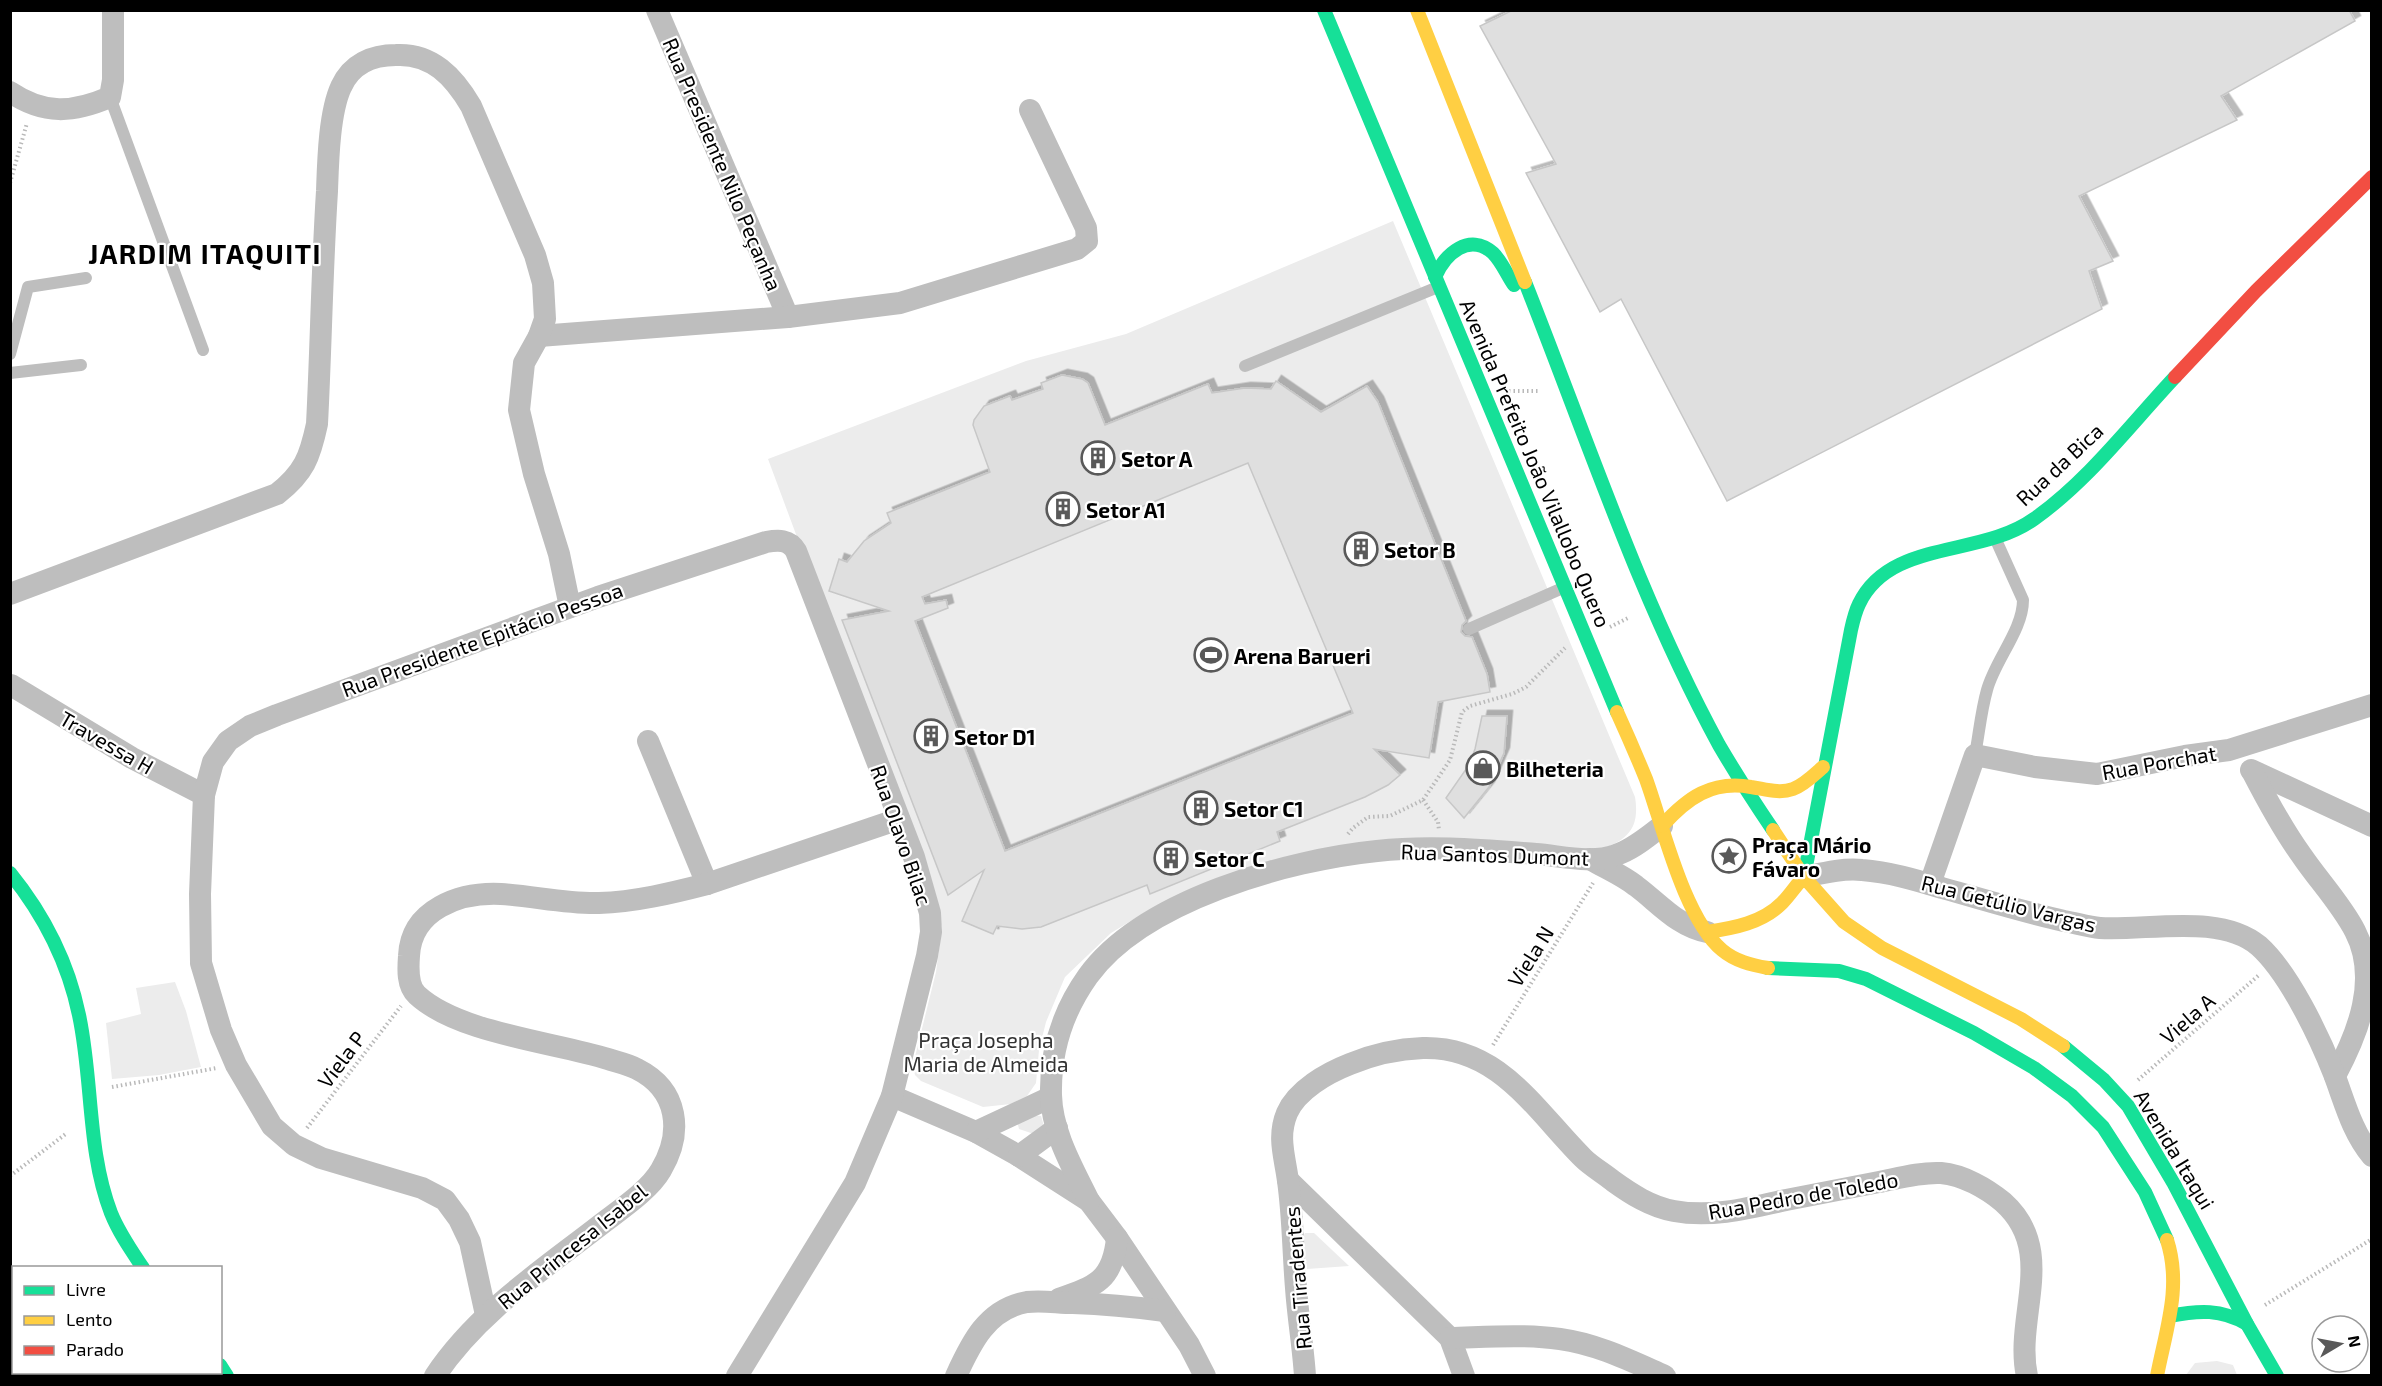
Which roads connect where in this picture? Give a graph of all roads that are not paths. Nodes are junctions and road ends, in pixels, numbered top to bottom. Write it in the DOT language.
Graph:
graph roads {
  1 [pos="113,10"];
  2 [pos="657,10"];
  3 [pos="1324,10"];
  4 [pos="1417,10"];
  5 [pos="10,92"];
  6 [pos="110,97"];
  7 [pos="1030,110"];
  8 [pos="2372,177"];
  9 [pos="86,278"];
  10 [pos="1437,281"];
  11 [pos="1532,298"];
  12 [pos="788,318"];
  13 [pos="539,336"];
  14 [pos="203,350"];
  15 [pos="10,354"];
  16 [pos="81,365"];
  17 [pos="1245,366"];
  18 [pos="10,374"];
  19 [pos="1995,539"];
  20 [pos="796,551"];
  21 [pos="13,587"];
  22 [pos="1566,587"];
  23 [pos="570,607"];
  24 [pos="1469,629"];
  25 [pos="12,685"];
  26 [pos="2372,705"];
  27 [pos="648,741"];
  28 [pos="2229,750"];
  29 [pos="1975,755"];
  30 [pos="1823,767"];
  31 [pos="2253,773"];
  32 [pos="1744,786"];
  33 [pos="204,795"];
  34 [pos="899,819"];
  35 [pos="1662,826"];
  36 [pos="2372,826"];
  37 [pos="1596,863"];
  38 [pos="10,873"];
  39 [pos="1804,877"];
  40 [pos="706,884"];
  41 [pos="1930,884"];
  42 [pos="1707,932"];
  43 [pos="2334,1076"];
  44 [pos="892,1096"];
  45 [pos="1051,1097"];
  46 [pos="1058,1128"];
  47 [pos="976,1132"];
  48 [pos="1019,1156"];
  49 [pos="2372,1156"];
  50 [pos="1288,1180"];
  51 [pos="1089,1201"];
  52 [pos="1117,1238"];
  53 [pos="142,1266"];
  54 [pos="1049,1302"];
  55 [pos="1165,1311"];
  56 [pos="486,1315"];
  57 [pos="2170,1316"];
  58 [pos="2246,1321"];
  59 [pos="1450,1338"];
  60 [pos="2279,1373"];
  61 [pos="435,1376"];
  62 [pos="737,1376"];
  63 [pos="956,1376"];
  64 [pos="1205,1376"];
  65 [pos="1305,1376"];
  66 [pos="1464,1376"];
  67 [pos="1665,1376"];
  68 [pos="2028,1376"];
  69 [pos="2157,1376"];
  1 -- 6 [label="street"];
  2 -- 12 [label="street, Rua Presidente Nilo Peçanha"];
  3 -- 10 [label="main road, Avenida Prefeito João Vilallobo Quero"];
  4 -- 11 [label="main road"];
  5 -- 6 [label="street"];
  6 -- 14 [label="lane"];
  7 -- 12 [label="street"];
  8 -- 19 [label="main road, Rua da Bica"];
  9 -- 15 [label="lane"];
  10 -- 11 [label="main road"];
  10 -- 17 [label="lane"];
  10 -- 22 [label="main road, Avenida Prefeito João Vilallobo Quero"];
  11 -- 32 [label="main road"];
  12 -- 13 [label="street"];
  13 -- 21 [label="street"];
  13 -- 23 [label="street"];
  16 -- 18 [label="lane"];
  19 -- 29 [label="lane"];
  19 -- 30 [label="main road, Rua da Bica"];
  20 -- 23 [label="street, Rua Presidente Epitácio Pessoa"];
  20 -- 34 [label="street, Rua Olavo Bilac"];
  22 -- 24 [label="lane"];
  22 -- 35 [label="main road, Avenida Prefeito João Vilallobo Quero"];
  23 -- 33 [label="street, Rua Presidente Epitácio Pessoa"];
  25 -- 33 [label="street, Travessa H"];
  26 -- 28 [label="street, Rua Porchat"];
  27 -- 40 [label="street"];
  28 -- 29 [label="street, Rua Porchat"];
  28 -- 31 [label="street, Rua Porchat"];
  29 -- 41 [label="street"];
  30 -- 32 [label="main road"];
  30 -- 39 [label="main road, Rua da Bica"];
  31 -- 36 [label="street"];
  31 -- 43 [label="street"];
  32 -- 35 [label="main road"];
  32 -- 39 [label="main road"];
  33 -- 56 [label="street, Rua Presidente Epitácio Pessoa"];
  34 -- 40 [label="street"];
  34 -- 44 [label="street, Rua Olavo Bilac"];
  35 -- 37 [label="street, Rua Santos Dumont"];
  35 -- 42 [label="main road, Avenida Prefeito João Vilallobo Quero"];
  37 -- 42 [label="street"];
  37 -- 45 [label="street, Rua Santos Dumont"];
  38 -- 53 [label="main road"];
  39 -- 41 [label="street, Rua Getúlio Vargas"];
  39 -- 42 [label="main road"];
  39 -- 58 [label="main road, Avenida Itaqui"];
  40 -- 56 [label="street, Rua Princesa Isabel"];
  41 -- 43 [label="street, Rua Getúlio Vargas"];
  42 -- 57 [label="main road, Avenida Prefeito João Vilallobo Quero"];
  43 -- 49 [label="street, Rua Getúlio Vargas"];
  44 -- 47 [label="street"];
  44 -- 62 [label="street, Rua Olavo Bilac"];
  45 -- 46 [label="street, Rua Santos Dumont"];
  45 -- 47 [label="street"];
  46 -- 48 [label="street"];
  46 -- 51 [label="street, Rua Santos Dumont"];
  47 -- 48 [label="street"];
  48 -- 51 [label="street"];
  50 -- 59 [label="street"];
  50 -- 65 [label="street, Rua Tiradentes"];
  50 -- 68 [label="street, Rua Pedro de Toledo"];
  51 -- 52 [label="street"];
  52 -- 54 [label="street"];
  52 -- 55 [label="street"];
  54 -- 55 [label="street"];
  54 -- 63 [label="street"];
  55 -- 64 [label="street"];
  56 -- 61 [label="street, Rua Princesa Isabel"];
  57 -- 58 [label="main road"];
  57 -- 69 [label="main road"];
  58 -- 60 [label="main road, Avenida Itaqui"];
  59 -- 66 [label="street"];
  59 -- 67 [label="street"];
}
